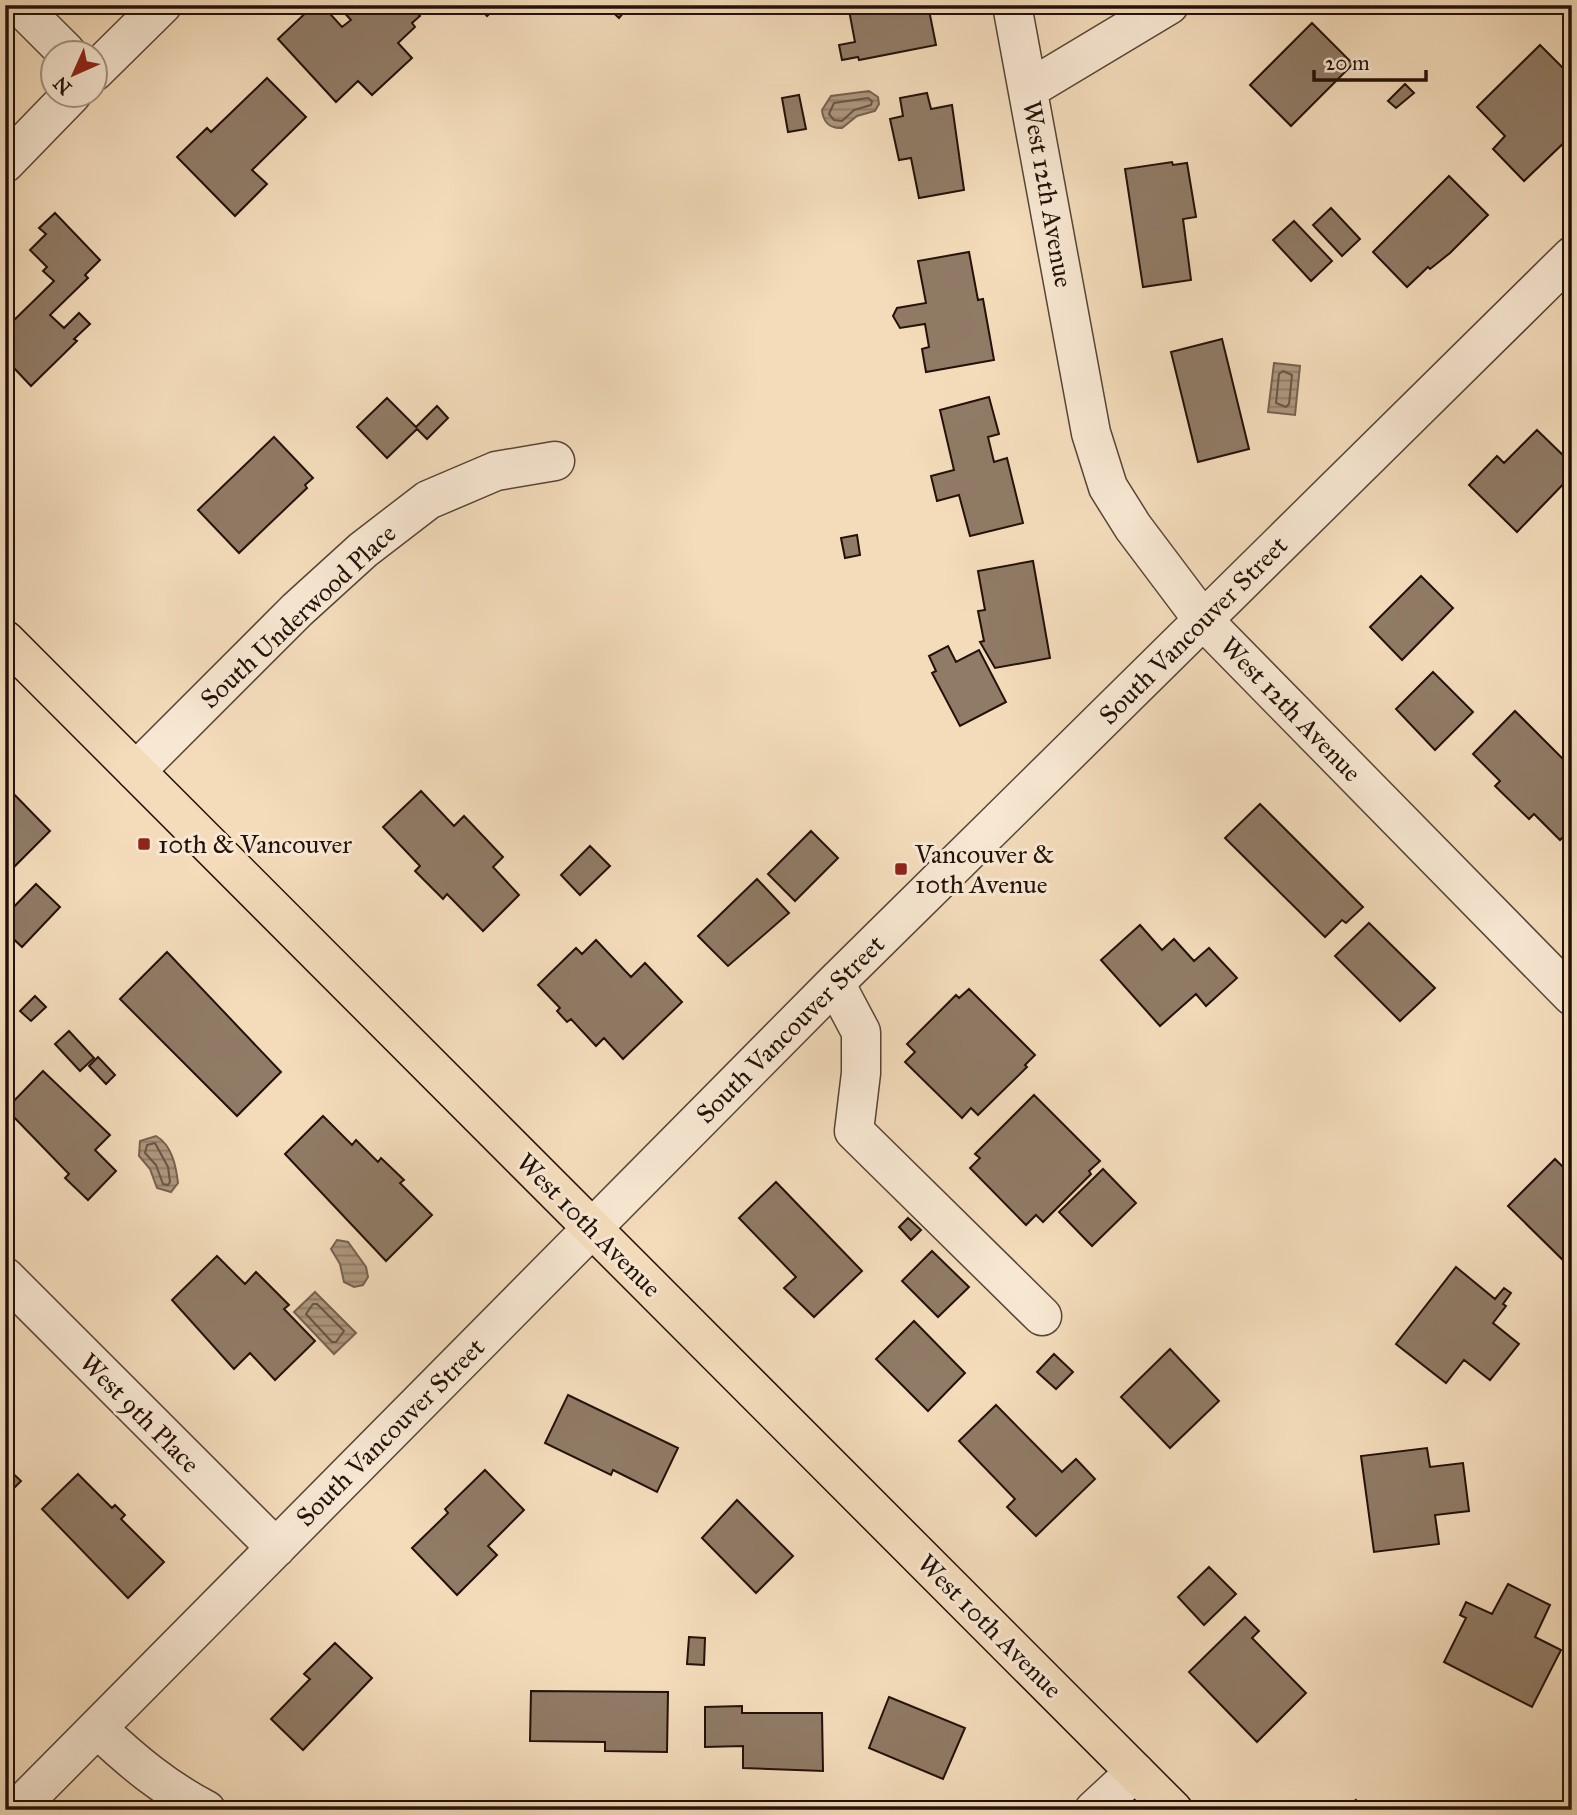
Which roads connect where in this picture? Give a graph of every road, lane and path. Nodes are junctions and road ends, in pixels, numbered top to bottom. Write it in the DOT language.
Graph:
graph roads {
  1 [pos="19,5"];
  2 [pos="162,5"];
  3 [pos="1012,5"];
  4 [pos="1169,5"];
  5 [pos="52,38"];
  6 [pos="108,58"];
  7 [pos="1029,89"];
  8 [pos="58,108"];
  9 [pos="5,163"];
  10 [pos="1572,257"];
  11 [pos="555,461"];
  12 [pos="1203,620"];
  13 [pos="5,640"];
  14 [pos="136,771"];
  15 [pos="835,983"];
  16 [pos="1572,996"];
  17 [pos="592,1227"];
  18 [pos="5,1277"];
  19 [pos="1042,1316"];
  20 [pos="276,1548"];
  21 [pos="98,1729"];
  22 [pos="1135,1772"];
  23 [pos="16,1810"];
  24 [pos="206,1810"];
  25 [pos="1094,1810"];
  26 [pos="1173,1810"];
  1 -- 5 [label="street"];
  2 -- 6 [label="street"];
  3 -- 7 [label="street, West 12th Avenue"];
  4 -- 7 [label="street"];
  7 -- 12 [label="street, West 12th Avenue"];
  8 -- 9 [label="street"];
  10 -- 12 [label="street, South Vancouver Street"];
  11 -- 14 [label="street, South Underwood Place"];
  12 -- 15 [label="street, South Vancouver Street"];
  12 -- 16 [label="street, West 12th Avenue"];
  13 -- 14 [label="main road, West 10th Avenue"];
  14 -- 17 [label="main road, West 10th Avenue"];
  15 -- 17 [label="street, South Vancouver Street"];
  15 -- 19 [label="street"];
  17 -- 20 [label="street, South Vancouver Street"];
  17 -- 22 [label="main road, West 10th Avenue"];
  18 -- 20 [label="street, West 9th Place"];
  20 -- 21 [label="street, South Vancouver Street"];
  21 -- 23 [label="street, South Vancouver Street"];
  21 -- 24 [label="street"];
  22 -- 25 [label="street"];
  22 -- 26 [label="main road, West 10th Avenue"];
}
